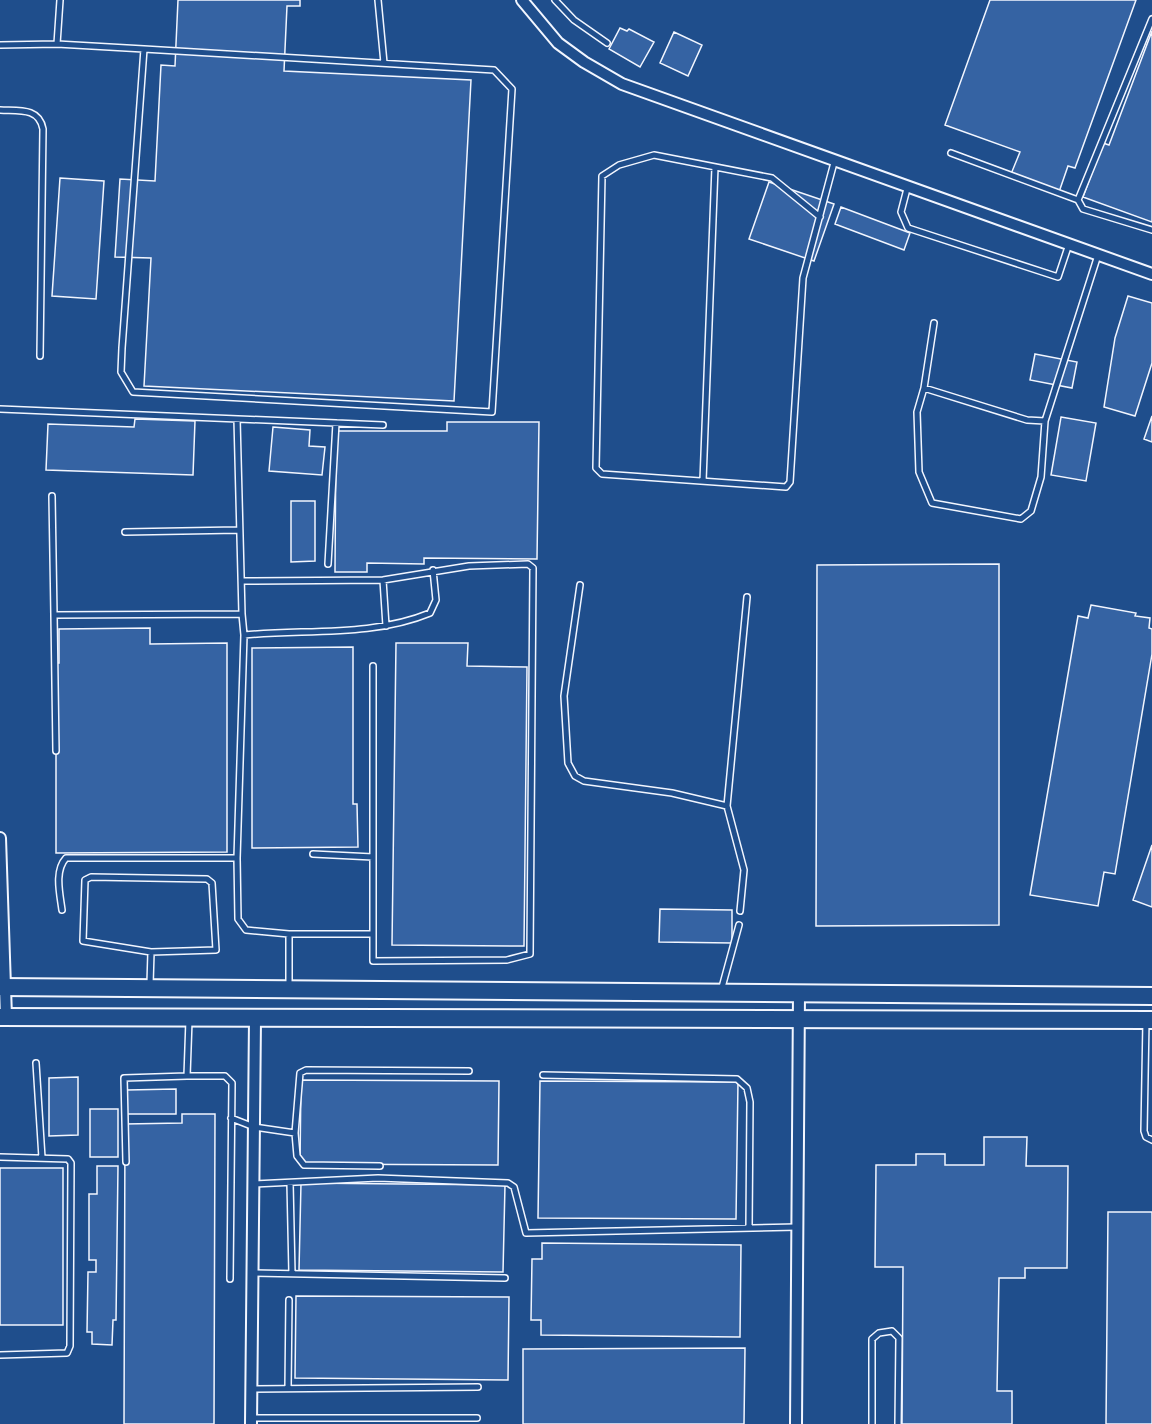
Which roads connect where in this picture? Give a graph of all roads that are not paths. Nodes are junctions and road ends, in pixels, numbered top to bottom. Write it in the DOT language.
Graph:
graph roads {
  1 [pos="60,0"];
  2 [pos="378,0"];
  3 [pos="555,0"];
  4 [pos="525,1"];
  5 [pos="1152,20"];
  6 [pos="607,43"];
  7 [pos="57,44"];
  8 [pos="0,45"];
  9 [pos="144,50"];
  10 [pos="384,63"];
  11 [pos="0,110"];
  12 [pos="951,153"];
  13 [pos="835,159"];
  14 [pos="715,167"];
  15 [pos="908,185"];
  16 [pos="1078,200"];
  17 [pos="820,218"];
  18 [pos="1152,230"];
  19 [pos="1069,243"];
  20 [pos="1098,254"];
  21 [pos="1152,274"];
  22 [pos="934,323"];
  23 [pos="40,356"];
  24 [pos="924,388"];
  25 [pos="0,410"];
  26 [pos="237,420"];
  27 [pos="1045,421"];
  28 [pos="336,423"];
  29 [pos="383,425"];
  30 [pos="703,481"];
  31 [pos="52,496"];
  32 [pos="238,530"];
  33 [pos="125,532"];
  34 [pos="328,564"];
  35 [pos="433,570"];
  36 [pos="383,580"];
  37 [pos="243,581"];
  38 [pos="580,585"];
  39 [pos="747,597"];
  40 [pos="242,614"];
  41 [pos="54,615"];
  42 [pos="386,626"];
  43 [pos="244,635"];
  44 [pos="373,666"];
  45 [pos="56,751"];
  46 [pos="727,806"];
  47 [pos="0,838"];
  48 [pos="313,854"];
  49 [pos="373,857"];
  50 [pos="237,858"];
  51 [pos="62,910"];
  52 [pos="740,911"];
  53 [pos="739,925"];
  54 [pos="289,934"];
  55 [pos="373,934"];
  56 [pos="151,952"];
  57 [pos="3,987"];
  58 [pos="149,989"];
  59 [pos="289,991"];
  60 [pos="621,992"];
  61 [pos="720,992"];
  62 [pos="799,993"];
  63 [pos="1152,996"];
  64 [pos="3,1017"];
  65 [pos="189,1018"];
  66 [pos="622,1018"];
  67 [pos="255,1019"];
  68 [pos="798,1019"];
  69 [pos="1149,1020"];
  70 [pos="36,1063"];
  71 [pos="469,1071"];
  72 [pos="543,1075"];
  73 [pos="187,1076"];
  74 [pos="231,1118"];
  75 [pos="254,1127"];
  76 [pos="295,1132"];
  77 [pos="1152,1140"];
  78 [pos="0,1157"];
  79 [pos="42,1158"];
  80 [pos="126,1162"];
  81 [pos="380,1166"];
  82 [pos="290,1183"];
  83 [pos="253,1184"];
  84 [pos="797,1227"];
  85 [pos="749,1228"];
  86 [pos="252,1273"];
  87 [pos="292,1273"];
  88 [pos="505,1278"];
  89 [pos="230,1279"];
  90 [pos="289,1300"];
  91 [pos="0,1355"];
  92 [pos="478,1387"];
  93 [pos="288,1388"];
  94 [pos="251,1389"];
  95 [pos="477,1418"];
  96 [pos="251,1421"];
  97 [pos="796,1424"];
  98 [pos="872,1424"];
  99 [pos="898,1424"];
  1 -- 7 [label="lane"];
  2 -- 10 [label="lane"];
  3 -- 6 [label="lane"];
  4 -- 13 [label="street"];
  5 -- 16 [label="lane"];
  7 -- 8 [label="lane"];
  7 -- 9 [label="lane"];
  9 -- 10 [label="lane"];
  9 -- 10 [label="lane"];
  11 -- 23 [label="lane"];
  12 -- 16 [label="lane"];
  13 -- 15 [label="street"];
  13 -- 17 [label="lane"];
  14 -- 17 [label="lane"];
  14 -- 30 [label="lane"];
  14 -- 30 [label="lane"];
  15 -- 19 [label="street"];
  15 -- 19 [label="lane"];
  16 -- 18 [label="lane"];
  17 -- 30 [label="lane"];
  19 -- 20 [label="street"];
  20 -- 21 [label="street"];
  20 -- 27 [label="lane"];
  22 -- 24 [label="lane"];
  24 -- 27 [label="lane"];
  24 -- 27 [label="lane"];
  25 -- 26 [label="lane"];
  26 -- 28 [label="lane"];
  26 -- 32 [label="lane"];
  28 -- 29 [label="lane"];
  28 -- 34 [label="lane"];
  31 -- 41 [label="lane"];
  32 -- 33 [label="lane"];
  32 -- 37 [label="lane"];
  35 -- 36 [label="lane"];
  35 -- 42 [label="lane"];
  35 -- 55 [label="lane"];
  36 -- 37 [label="lane"];
  36 -- 42 [label="lane"];
  37 -- 40 [label="lane"];
  38 -- 46 [label="lane"];
  39 -- 46 [label="lane"];
  40 -- 41 [label="lane"];
  40 -- 43 [label="lane"];
  41 -- 45 [label="lane"];
  42 -- 43 [label="lane"];
  43 -- 50 [label="lane"];
  44 -- 49 [label="lane"];
  46 -- 52 [label="lane"];
  47 -- 57 [label="street"];
  48 -- 49 [label="lane"];
  49 -- 55 [label="lane"];
  50 -- 51 [label="lane"];
  50 -- 54 [label="lane"];
  53 -- 61 [label="lane"];
  54 -- 55 [label="lane"];
  54 -- 59 [label="lane"];
  56 -- 56 [label="lane"];
  56 -- 58 [label="lane"];
  57 -- 58 [label="street"];
  57 -- 64 [label="street"];
  58 -- 59 [label="street"];
  59 -- 60 [label="street"];
  60 -- 61 [label="street"];
  60 -- 66 [label="street"];
  61 -- 62 [label="street"];
  62 -- 63 [label="street"];
  62 -- 68 [label="street"];
  64 -- 65 [label="street"];
  65 -- 67 [label="street"];
  65 -- 73 [label="lane"];
  66 -- 67 [label="street"];
  66 -- 68 [label="street"];
  67 -- 75 [label="street"];
  68 -- 69 [label="street"];
  68 -- 84 [label="street"];
  69 -- 77 [label="lane"];
  70 -- 79 [label="lane"];
  71 -- 76 [label="lane"];
  72 -- 85 [label="lane"];
  73 -- 74 [label="lane"];
  73 -- 80 [label="lane"];
  74 -- 75 [label="lane"];
  74 -- 89 [label="lane"];
  75 -- 76 [label="lane"];
  75 -- 83 [label="street"];
  76 -- 81 [label="lane"];
  78 -- 79 [label="lane"];
  79 -- 91 [label="lane"];
  82 -- 83 [label="lane"];
  82 -- 85 [label="lane"];
  82 -- 87 [label="lane"];
  83 -- 86 [label="street"];
  84 -- 85 [label="lane"];
  84 -- 97 [label="street"];
  86 -- 87 [label="lane"];
  86 -- 94 [label="street"];
  87 -- 88 [label="lane"];
  90 -- 93 [label="lane"];
  92 -- 93 [label="lane"];
  93 -- 94 [label="lane"];
  94 -- 96 [label="street"];
  95 -- 96 [label="lane"];
  98 -- 99 [label="lane"];
}
